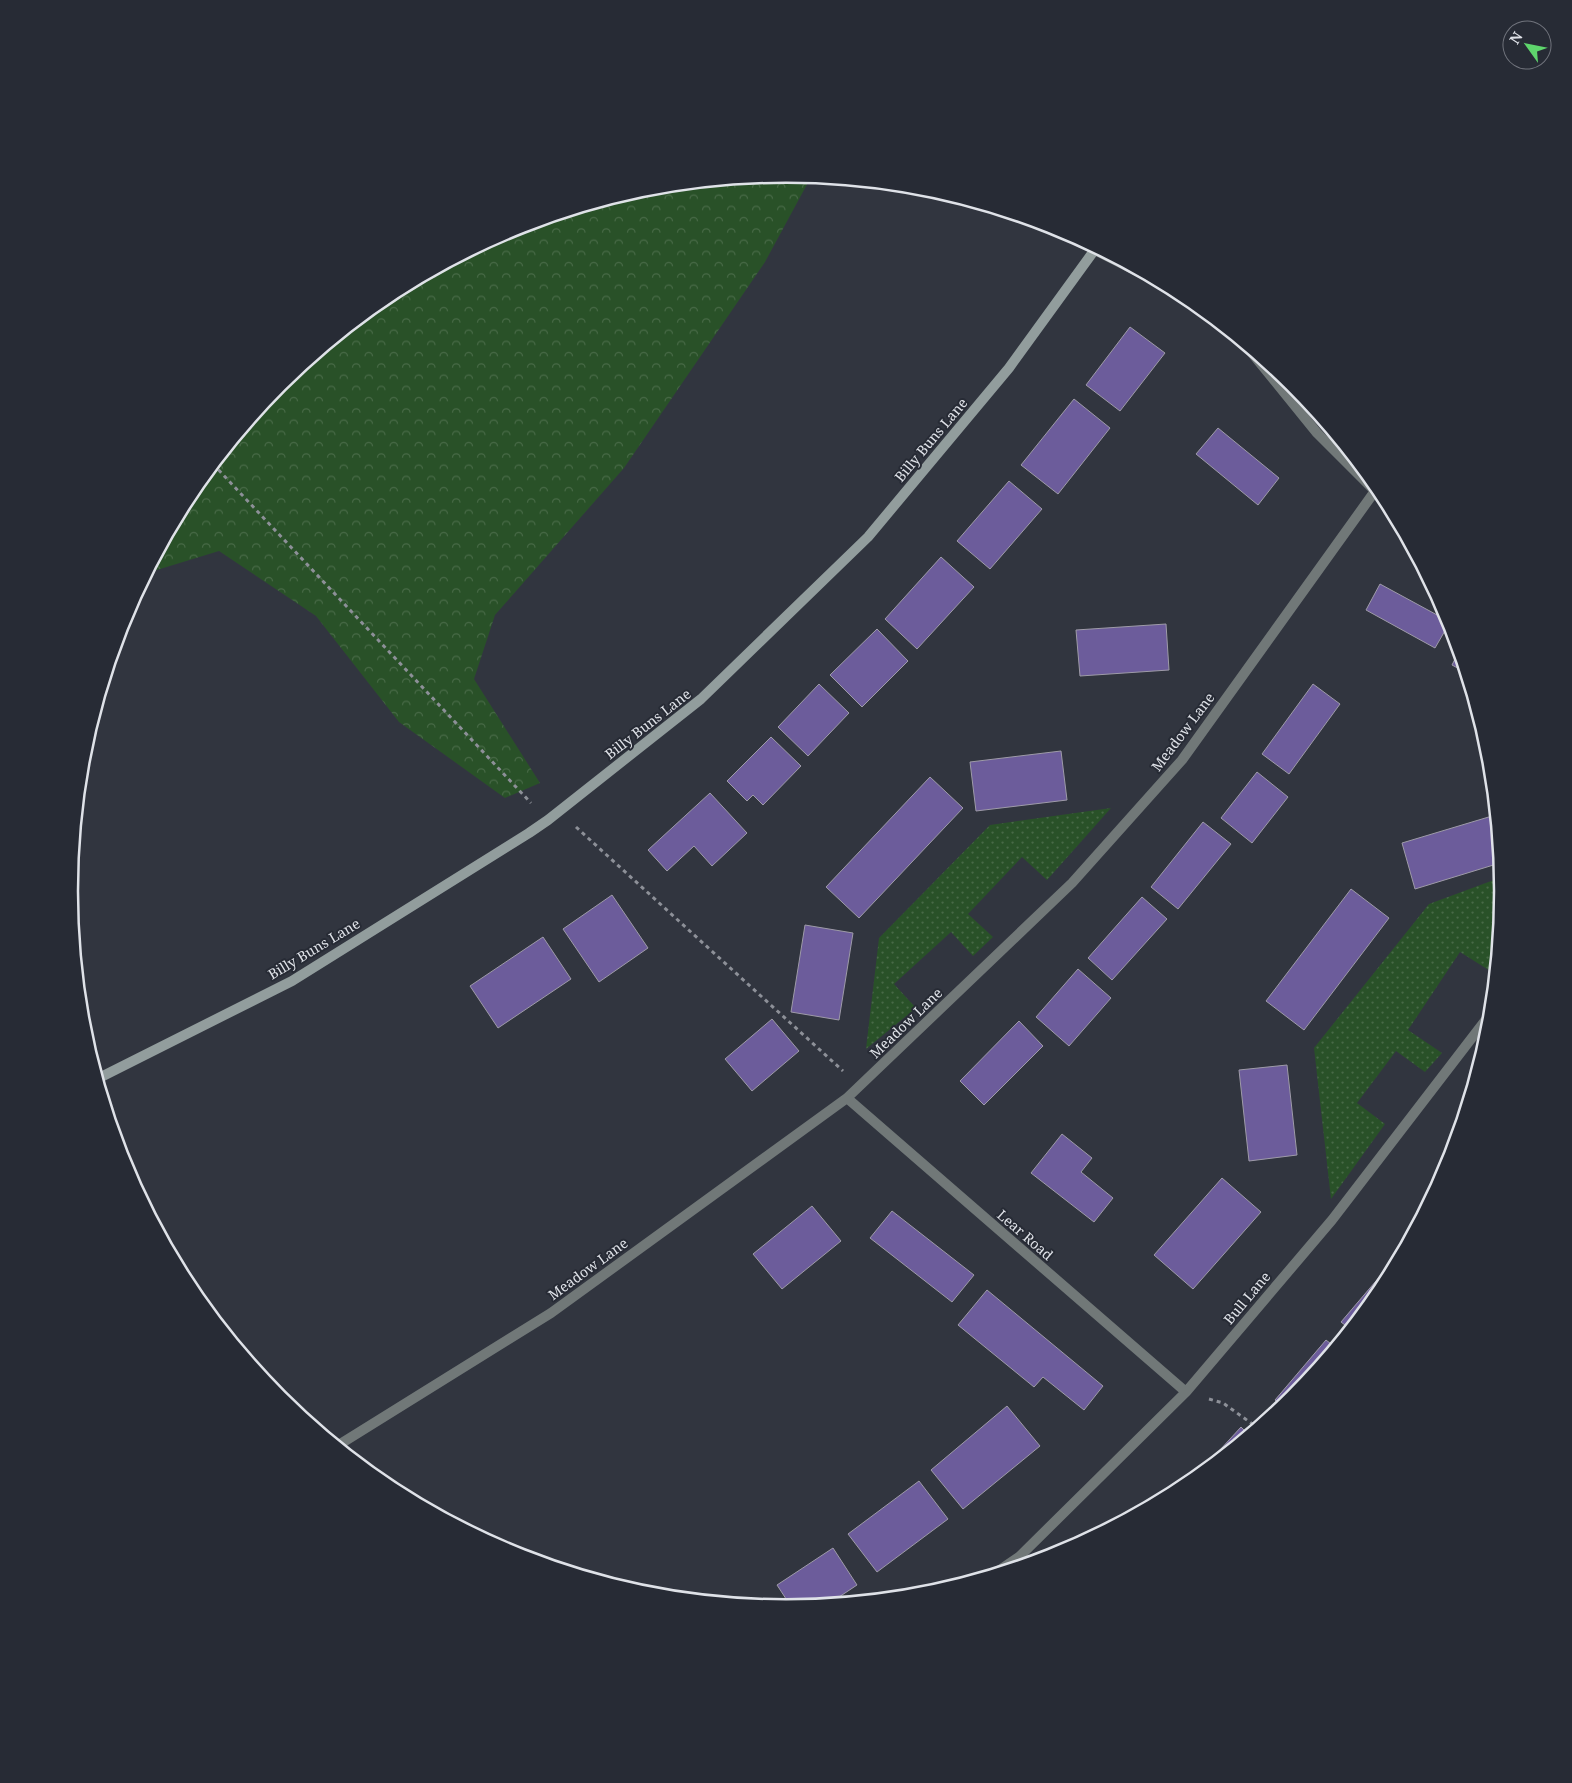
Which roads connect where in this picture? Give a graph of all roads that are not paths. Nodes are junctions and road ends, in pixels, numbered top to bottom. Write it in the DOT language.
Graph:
graph roads {
  1 [pos="1093,253"];
  2 [pos="1270,375"];
  3 [pos="1358,474"];
  4 [pos="1373,494"];
  5 [pos="1482,1025"];
  6 [pos="102,1076"];
  7 [pos="847,1098"];
  8 [pos="1186,1392"];
  9 [pos="341,1443"];
  10 [pos="1010,1563"];
  1 -- 6 [label="street, Billy Buns Lane"];
  2 -- 3 [label="street"];
  4 -- 7 [label="street, Meadow Lane"];
  5 -- 8 [label="street, Bull Lane"];
  7 -- 8 [label="street, Lear Road"];
  7 -- 9 [label="street, Meadow Lane"];
  8 -- 10 [label="street, Bull Lane"];
}
